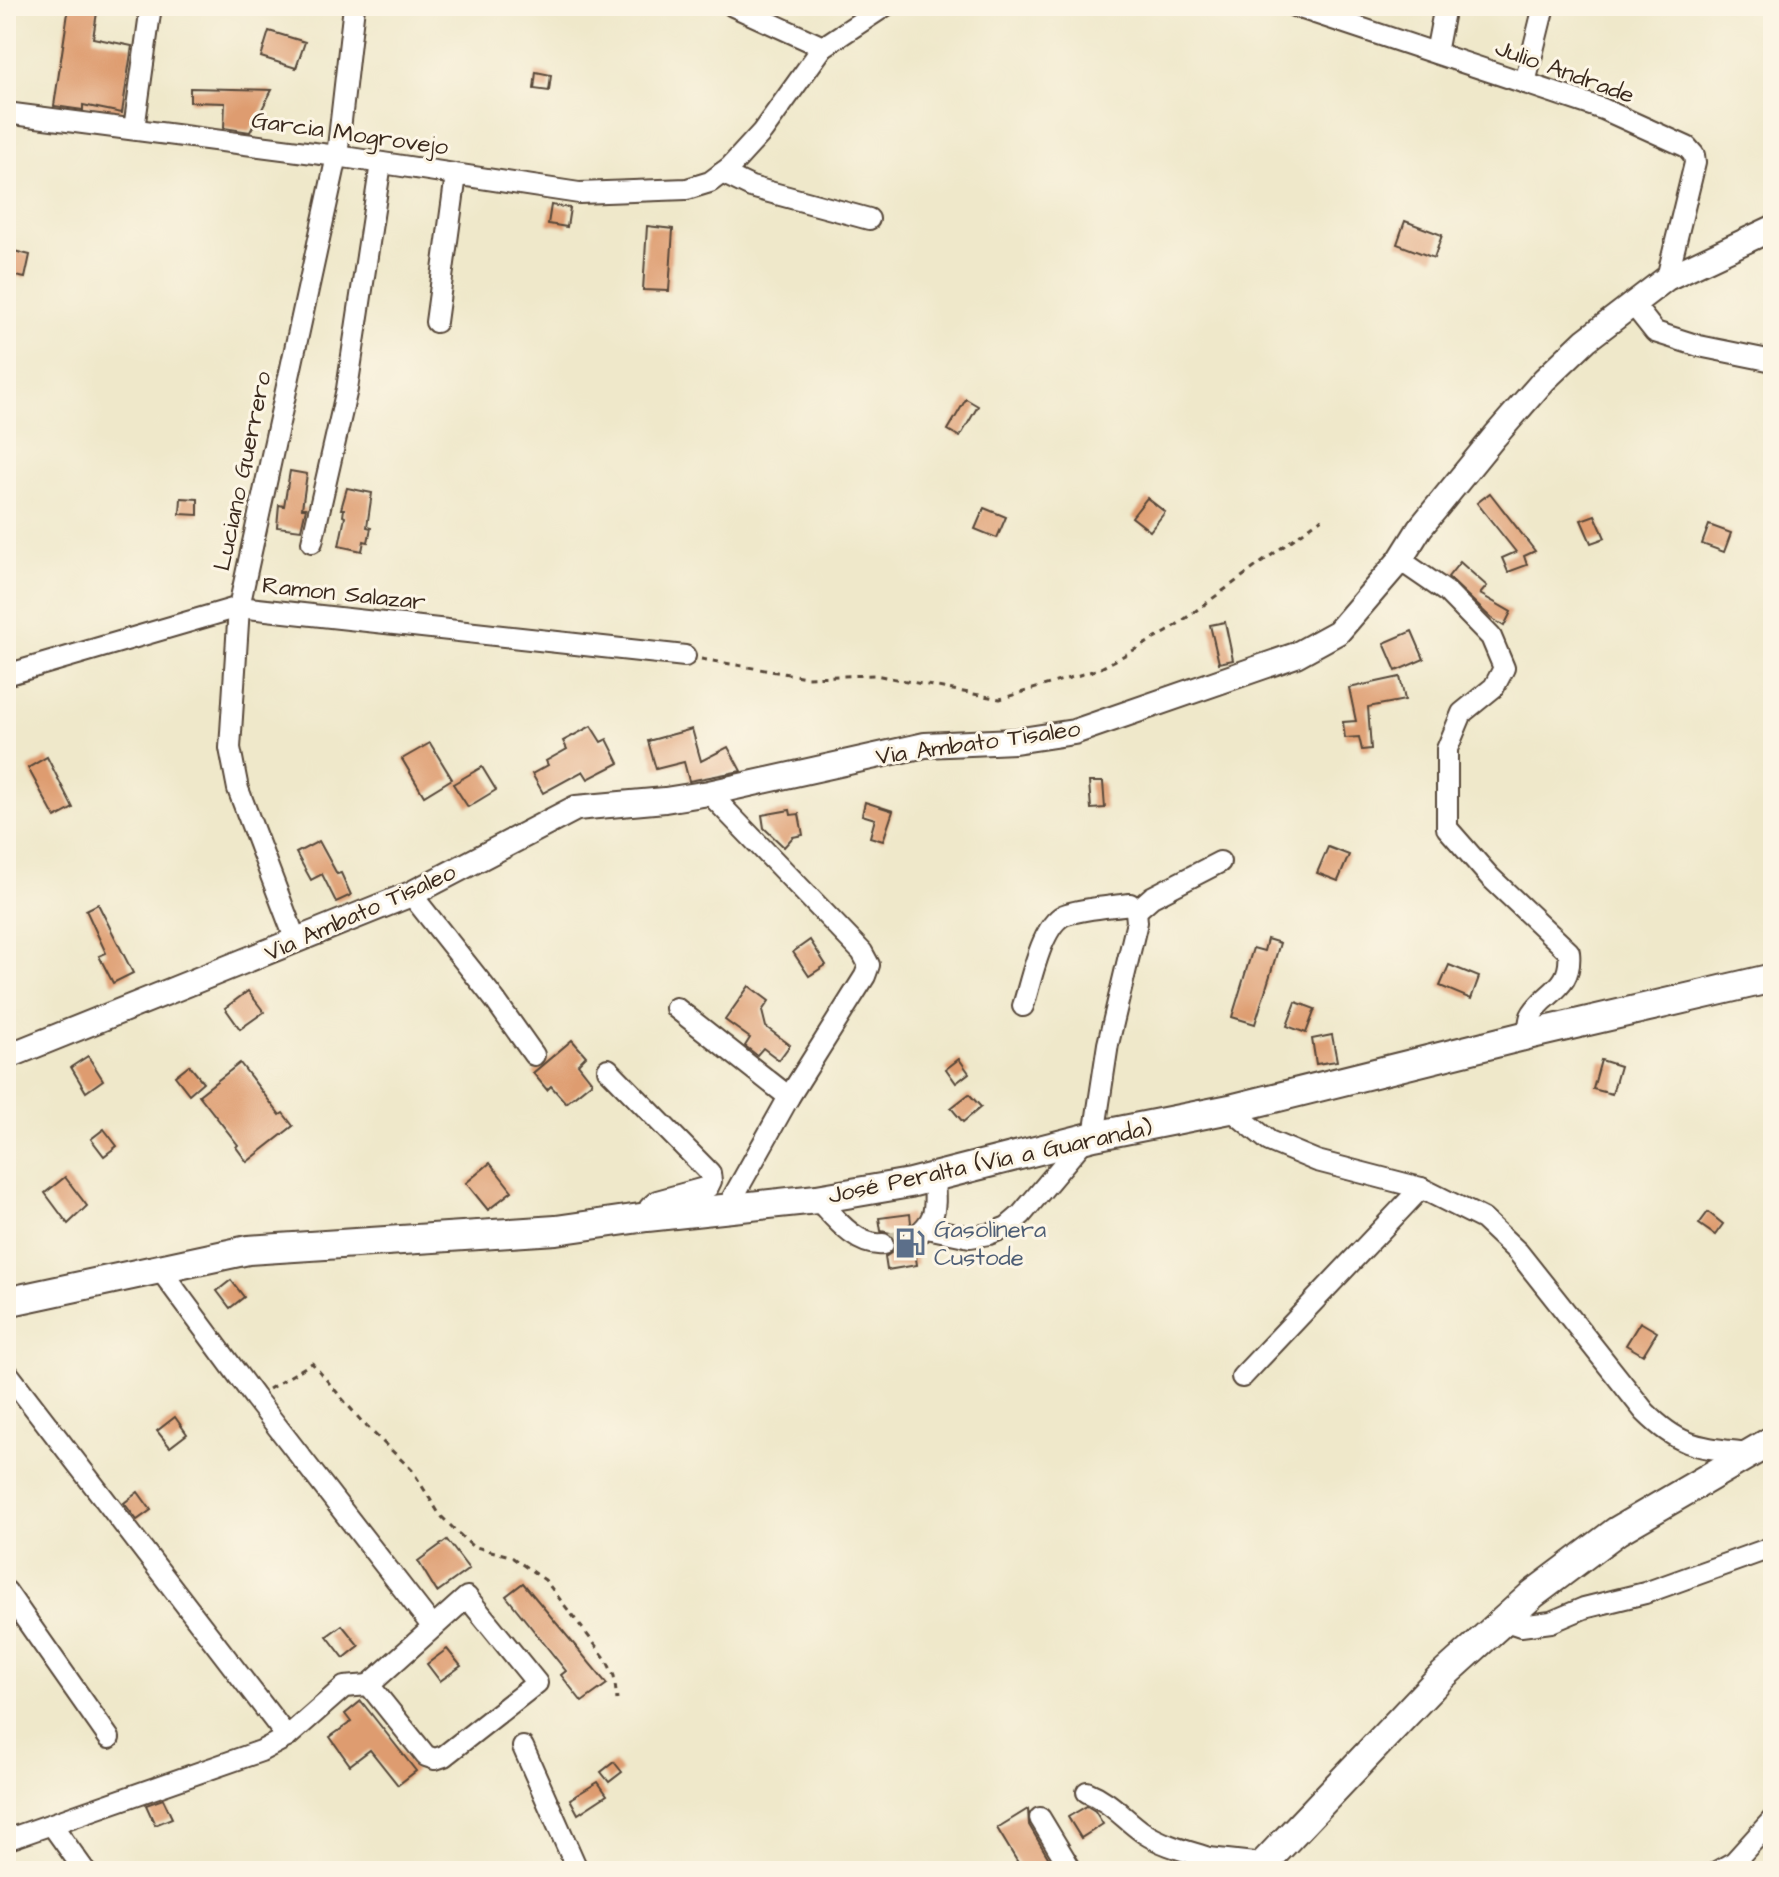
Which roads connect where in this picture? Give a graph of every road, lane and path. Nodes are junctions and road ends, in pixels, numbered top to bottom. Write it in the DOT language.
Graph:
graph roads {
  1 [pos="151,6"];
  2 [pos="354,6"];
  3 [pos="733,6"];
  4 [pos="885,6"];
  5 [pos="1294,6"];
  6 [pos="1445,6"];
  7 [pos="1544,6"];
  8 [pos="823,47"];
  9 [pos="1436,53"];
  10 [pos="1525,83"];
  11 [pos="6,113"];
  12 [pos="134,129"];
  13 [pos="337,156"];
  14 [pos="381,163"];
  15 [pos="722,173"];
  16 [pos="456,175"];
  17 [pos="869,219"];
  18 [pos="1773,228"];
  19 [pos="1667,278"];
  20 [pos="1632,303"];
  21 [pos="436,322"];
  22 [pos="1773,361"];
  23 [pos="1322,518"];
  24 [pos="312,542"];
  25 [pos="1400,560"];
  26 [pos="239,607"];
  27 [pos="685,656"];
  28 [pos="6,675"];
  29 [pos="709,793"];
  30 [pos="1220,862"];
  31 [pos="411,894"];
  32 [pos="1136,911"];
  33 [pos="296,941"];
  34 [pos="1773,978"];
  35 [pos="1023,1006"];
  36 [pos="676,1008"];
  37 [pos="1528,1035"];
  38 [pos="534,1055"];
  39 [pos="6,1057"];
  40 [pos="608,1069"];
  41 [pos="789,1097"];
  42 [pos="1230,1109"];
  43 [pos="1089,1138"];
  44 [pos="934,1177"];
  45 [pos="1421,1188"];
  46 [pos="817,1199"];
  47 [pos="727,1208"];
  48 [pos="647,1217"];
  49 [pos="883,1244"];
  50 [pos="159,1268"];
  51 [pos="6,1302"];
  52 [pos="6,1371"];
  53 [pos="1242,1377"];
  54 [pos="255,1398"];
  55 [pos="1773,1440"];
  56 [pos="1748,1453"];
  57 [pos="1773,1547"];
  58 [pos="6,1591"];
  59 [pos="1503,1620"];
  60 [pos="432,1626"];
  61 [pos="369,1685"];
  62 [pos="617,1700"];
  63 [pos="287,1737"];
  64 [pos="109,1738"];
  65 [pos="523,1747"];
  66 [pos="1087,1792"];
  67 [pos="1040,1818"];
  68 [pos="1773,1819"];
  69 [pos="52,1825"];
  70 [pos="6,1840"];
  71 [pos="1203,1865"];
  72 [pos="1733,1868"];
  73 [pos="1263,1869"];
  74 [pos="85,1871"];
  75 [pos="578,1871"];
  76 [pos="1072,1871"];
  1 -- 12 [label="street"];
  2 -- 13 [label="street, Luciano Guerrero"];
  3 -- 8 [label="street"];
  4 -- 8 [label="street"];
  5 -- 9 [label="street, Julio Andrade"];
  6 -- 9 [label="street"];
  7 -- 10 [label="street"];
  8 -- 15 [label="street"];
  9 -- 10 [label="street, Julio Andrade"];
  10 -- 19 [label="street, Julio Andrade"];
  11 -- 12 [label="street, Garcia Mogrovejo"];
  12 -- 13 [label="street, Garcia Mogrovejo"];
  13 -- 14 [label="street, Garcia Mogrovejo"];
  13 -- 26 [label="street, Luciano Guerrero"];
  14 -- 16 [label="street, Garcia Mogrovejo"];
  14 -- 24 [label="street"];
  15 -- 16 [label="street, Garcia Mogrovejo"];
  15 -- 17 [label="street"];
  16 -- 21 [label="street"];
  18 -- 19 [label="main road, Via Ambato Tisaleo"];
  19 -- 20 [label="main road, Via Ambato Tisaleo"];
  20 -- 22 [label="street"];
  20 -- 25 [label="main road, Via Ambato Tisaleo"];
  23 -- 27 [label="path"];
  25 -- 29 [label="main road, Via Ambato Tisaleo"];
  25 -- 37 [label="street"];
  26 -- 27 [label="street, Ramon Salazar"];
  26 -- 28 [label="street, Ramon Salazar"];
  26 -- 33 [label="street, Luciano Guerrero"];
  29 -- 31 [label="main road, Via Ambato Tisaleo"];
  29 -- 41 [label="street"];
  30 -- 32 [label="street"];
  31 -- 33 [label="main road, Via Ambato Tisaleo"];
  31 -- 38 [label="street"];
  32 -- 35 [label="street"];
  32 -- 43 [label="street"];
  33 -- 39 [label="main road, Via Ambato Tisaleo"];
  34 -- 37 [label="highway, José Peralta (Vía a Guaranda)"];
  36 -- 41 [label="street"];
  37 -- 42 [label="highway, José Peralta (Vía a Guaranda)"];
  40 -- 48 [label="street"];
  41 -- 47 [label="street"];
  42 -- 43 [label="highway, José Peralta (Vía a Guaranda)"];
  42 -- 45 [label="street"];
  43 -- 44 [label="highway, José Peralta (Vía a Guaranda)"];
  43 -- 44 [label="street"];
  44 -- 46 [label="highway, José Peralta (Vía a Guaranda)"];
  45 -- 53 [label="street"];
  45 -- 56 [label="street"];
  46 -- 47 [label="highway, José Peralta (Vía a Guaranda)"];
  46 -- 49 [label="street"];
  47 -- 48 [label="highway, José Peralta (Vía a Guaranda)"];
  48 -- 50 [label="highway, José Peralta (Vía a Guaranda)"];
  50 -- 51 [label="highway, José Peralta (Vía a Guaranda)"];
  50 -- 54 [label="street"];
  52 -- 63 [label="street"];
  54 -- 60 [label="street"];
  54 -- 62 [label="path"];
  55 -- 56 [label="highway"];
  56 -- 59 [label="highway"];
  57 -- 59 [label="street"];
  58 -- 64 [label="street"];
  59 -- 73 [label="highway"];
  60 -- 61 [label="street"];
  60 -- 61 [label="street"];
  61 -- 63 [label="street"];
  63 -- 69 [label="street"];
  65 -- 75 [label="street"];
  66 -- 71 [label="street"];
  67 -- 76 [label="street"];
  68 -- 72 [label="street"];
  69 -- 70 [label="street"];
  69 -- 74 [label="street"];
  71 -- 73 [label="street"];
}
